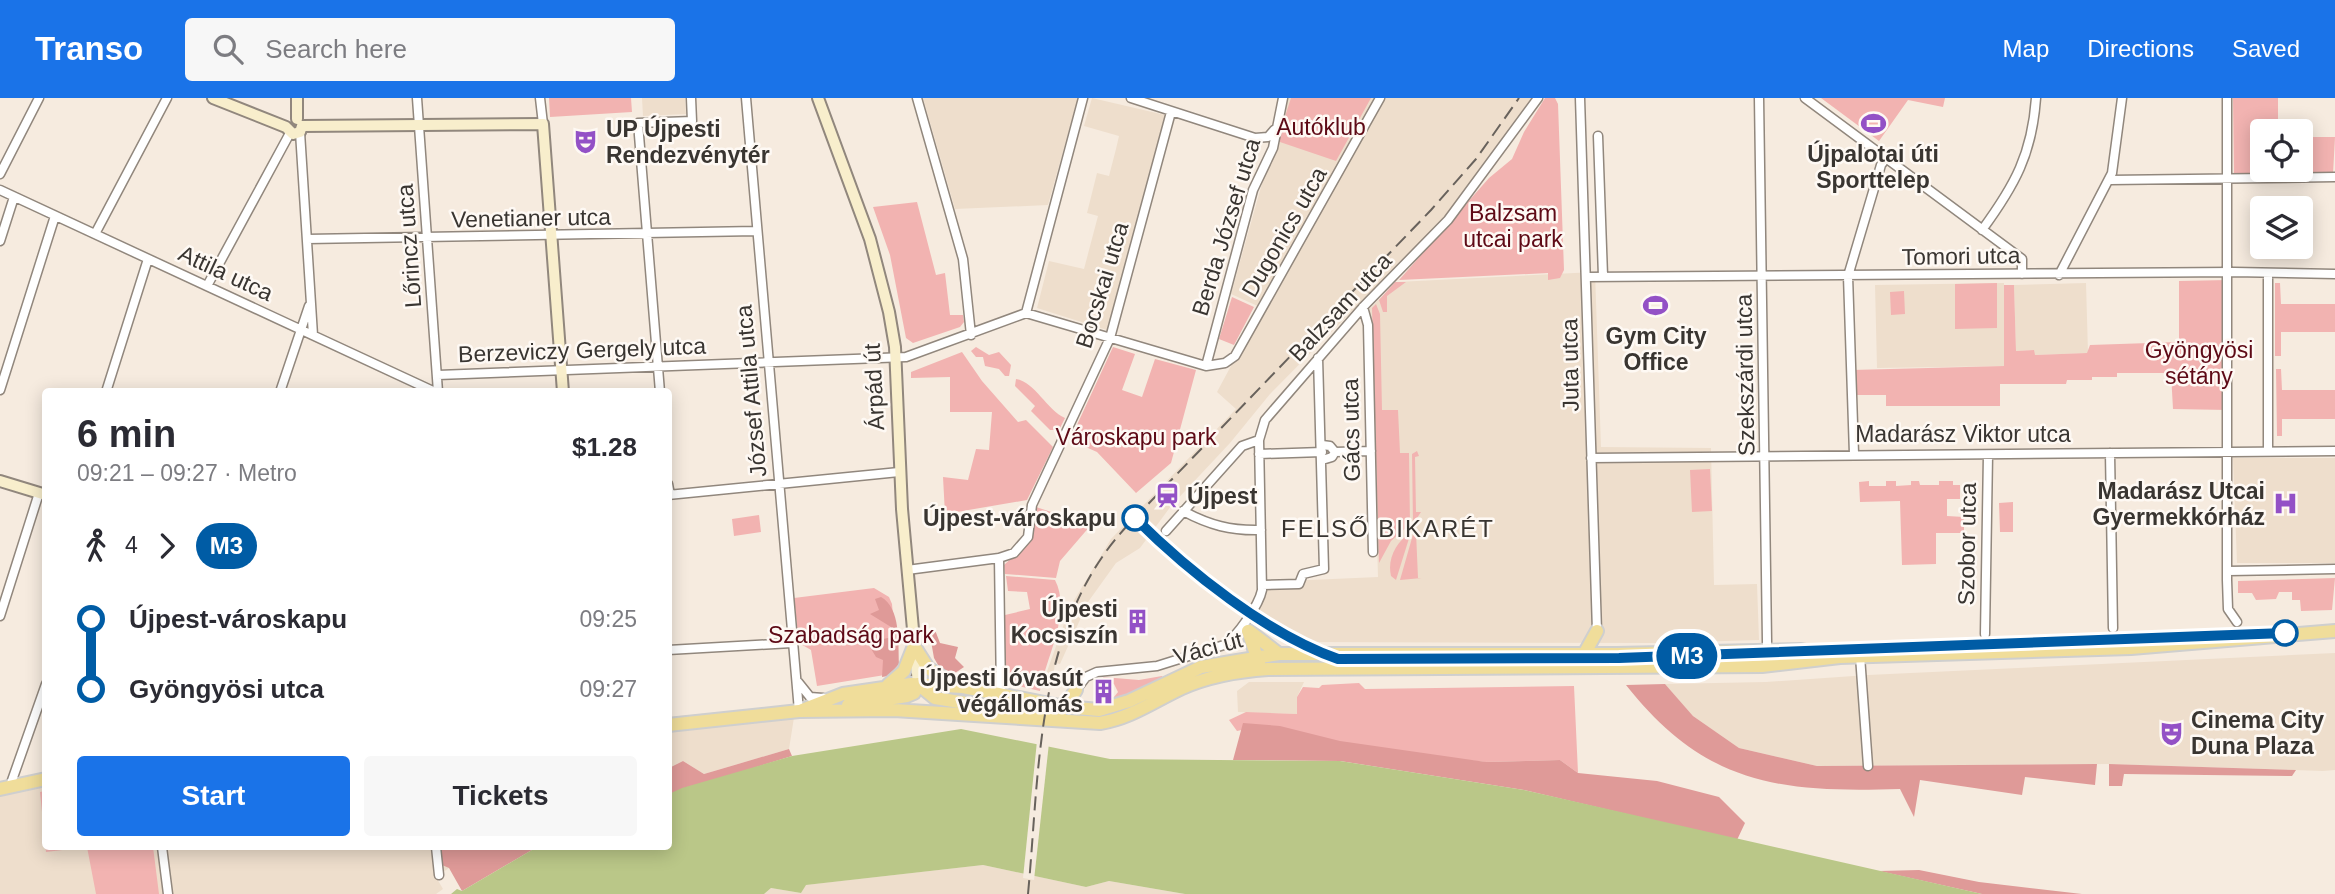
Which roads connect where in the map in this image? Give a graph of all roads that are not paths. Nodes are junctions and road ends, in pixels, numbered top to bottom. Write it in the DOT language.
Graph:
graph roads {
  1 [pos="39,98"];
  2 [pos="167,98"];
  3 [pos="213,98"];
  4 [pos="297,98"];
  5 [pos="417,98"];
  6 [pos="540,98"];
  7 [pos="691,98"];
  8 [pos="746,98"];
  9 [pos="818,98"];
  10 [pos="917,98"];
  11 [pos="1083,98"];
  12 [pos="1130,98"];
  13 [pos="1283,98"];
  14 [pos="1380,98"];
  15 [pos="1538,98"];
  16 [pos="1580,98"];
  17 [pos="1759,98"];
  18 [pos="1805,98"];
  19 [pos="2036,98"];
  20 [pos="2122,98"];
  21 [pos="2227,98"];
  22 [pos="1171,112"];
  23 [pos="543,124"];
  24 [pos="419,125"];
  25 [pos="295,127"];
  26 [pos="1274,130"];
  27 [pos="1598,136"];
  28 [pos="1886,158"];
  29 [pos="0,174"];
  30 [pos="2335,177"];
  31 [pos="2227,179"];
  32 [pos="2110,180"];
  33 [pos="0,190"];
  34 [pos="14,197"];
  35 [pos="55,216"];
  36 [pos="1982,230"];
  37 [pos="756,231"];
  38 [pos="95,234"];
  39 [pos="647,235"];
  40 [pos="550,237"];
  41 [pos="428,238"];
  42 [pos="307,239"];
  43 [pos="0,241"];
  44 [pos="148,259"];
  45 [pos="2228,272"];
  46 [pos="2268,273"];
  47 [pos="2022,274"];
  48 [pos="2335,274"];
  49 [pos="2059,275"];
  50 [pos="1603,276"];
  51 [pos="1762,276"];
  52 [pos="1848,276"];
  53 [pos="1587,277"];
  54 [pos="207,286"];
  55 [pos="310,303"];
  56 [pos="1363,307"];
  57 [pos="1026,313"];
  58 [pos="301,330"];
  59 [pos="313,335"];
  60 [pos="971,335"];
  61 [pos="1110,338"];
  62 [pos="896,358"];
  63 [pos="1318,358"];
  64 [pos="767,364"];
  65 [pos="1206,366"];
  66 [pos="658,367"];
  67 [pos="562,370"];
  68 [pos="1305,373"];
  69 [pos="438,374"];
  70 [pos="1320,377"];
  71 [pos="107,388"];
  72 [pos="281,388"];
  73 [pos="427,388"];
  74 [pos="436,388"];
  75 [pos="563,388"];
  76 [pos="660,388"];
  77 [pos="0,390"];
  78 [pos="1259,440"];
  79 [pos="1371,451"];
  80 [pos="2268,451"];
  81 [pos="2335,451"];
  82 [pos="1322,452"];
  83 [pos="1335,452"];
  84 [pos="2110,453"];
  85 [pos="2228,453"];
  86 [pos="1259,454"];
  87 [pos="1854,454"];
  88 [pos="1766,455"];
  89 [pos="1988,455"];
  90 [pos="1591,458"];
  91 [pos="899,472"];
  92 [pos="0,481"];
  93 [pos="779,483"];
  94 [pos="42,494"];
  95 [pos="672,495"];
  96 [pos="1184,511"];
  97 [pos="1261,530"];
  98 [pos="1166,531"];
  99 [pos="1373,552"];
  100 [pos="999,558"];
  101 [pos="2335,569"];
  102 [pos="906,570"];
  103 [pos="2228,571"];
  104 [pos="1262,585"];
  105 [pos="0,616"];
  106 [pos="2237,622"];
  107 [pos="1245,628"];
  108 [pos="2113,628"];
  109 [pos="1597,631"];
  110 [pos="2335,631"];
  111 [pos="1985,634"];
  112 [pos="792,643"];
  113 [pos="914,646"];
  114 [pos="672,650"];
  115 [pos="1767,651"];
  116 [pos="1279,654"];
  117 [pos="1585,654"];
  118 [pos="1616,654"];
  119 [pos="1254,656"];
  120 [pos="1860,656"];
  121 [pos="1840,657"];
  122 [pos="1745,667"];
  123 [pos="1612,668"];
  124 [pos="1268,669"];
  125 [pos="1567,670"];
  126 [pos="796,680"];
  127 [pos="918,684"];
  128 [pos="884,687"];
  129 [pos="963,687"];
  130 [pos="1077,689"];
  131 [pos="42,694"];
  132 [pos="1002,694"];
  133 [pos="825,699"];
  134 [pos="976,705"];
  135 [pos="1065,707"];
  136 [pos="930,710"];
  137 [pos="1013,710"];
  138 [pos="1088,710"];
  139 [pos="799,711"];
  140 [pos="817,712"];
  141 [pos="1038,719"];
  142 [pos="672,725"];
  143 [pos="1868,766"];
  144 [pos="42,780"];
  145 [pos="5,788"];
  146 [pos="162,850"];
  147 [pos="436,850"];
  148 [pos="439,875"];
  149 [pos="168,894"];
  1 -- 29 [label="street"];
  2 -- 38 [label="street"];
  3 -- 25 [label="street"];
  4 -- 25 [label="street"];
  5 -- 24 [label="street, Lőrincz utca"];
  6 -- 23 [label="street"];
  7 -- 39 [label="street"];
  8 -- 37 [label="street, József Attila utca"];
  9 -- 62 [label="street, Árpád út"];
  10 -- 60 [label="street"];
  11 -- 57 [label="street"];
  12 -- 22 [label="street"];
  13 -- 26 [label="street, Berda József utca"];
  14 -- 65 [label="street, Dugonics utca"];
  15 -- 56 [label="street, Balzsam utca"];
  16 -- 53 [label="street, Juta utca"];
  17 -- 51 [label="street, Szekszárdi utca"];
  18 -- 28 [label="street"];
  19 -- 36 [label="street"];
  20 -- 32 [label="street"];
  21 -- 31 [label="street"];
  22 -- 26 [label="street"];
  22 -- 61 [label="street, Bocskai utca"];
  23 -- 24 [label="street"];
  23 -- 40 [label="street"];
  24 -- 25 [label="street"];
  24 -- 41 [label="street, Lőrincz utca"];
  25 -- 42 [label="street"];
  25 -- 54 [label="street"];
  26 -- 65 [label="street, Berda József utca"];
  27 -- 50 [label="street"];
  28 -- 36 [label="street"];
  28 -- 52 [label="street"];
  30 -- 31 [label="street"];
  31 -- 32 [label="street"];
  31 -- 45 [label="street"];
  32 -- 49 [label="street"];
  33 -- 34 [label="street, Attila utca"];
  34 -- 35 [label="street, Attila utca"];
  34 -- 43 [label="street"];
  35 -- 38 [label="street, Attila utca"];
  35 -- 77 [label="street"];
  36 -- 47 [label="street"];
  37 -- 39 [label="street, Venetianer utca"];
  37 -- 64 [label="street, József Attila utca"];
  38 -- 44 [label="street, Attila utca"];
  39 -- 40 [label="street, Venetianer utca"];
  39 -- 66 [label="street"];
  40 -- 41 [label="street, Venetianer utca"];
  40 -- 67 [label="street"];
  41 -- 42 [label="street, Venetianer utca"];
  41 -- 69 [label="street, Lőrincz utca"];
  42 -- 55 [label="street"];
  44 -- 54 [label="street, Attila utca"];
  44 -- 71 [label="street"];
  45 -- 46 [label="street, Tomori utca"];
  45 -- 49 [label="street, Tomori utca"];
  45 -- 85 [label="street"];
  46 -- 48 [label="street, Tomori utca"];
  46 -- 80 [label="street"];
  47 -- 49 [label="street, Tomori utca"];
  47 -- 52 [label="street, Tomori utca"];
  50 -- 51 [label="street, Tomori utca"];
  50 -- 53 [label="street, Tomori utca"];
  51 -- 52 [label="street, Tomori utca"];
  51 -- 88 [label="street, Szekszárdi utca"];
  52 -- 87 [label="street"];
  53 -- 90 [label="street, Juta utca"];
  54 -- 58 [label="street, Attila utca"];
  55 -- 58 [label="street"];
  55 -- 59 [label="street"];
  56 -- 63 [label="street, Balzsam utca"];
  56 -- 79 [label="street, Gács utca"];
  57 -- 60 [label="street, Berzeviczy Gergely utca"];
  57 -- 61 [label="street"];
  58 -- 59 [label="street, Attila utca"];
  58 -- 72 [label="street"];
  59 -- 73 [label="street, Attila utca"];
  60 -- 62 [label="street, Berzeviczy Gergely utca"];
  61 -- 65 [label="street"];
  61 -- 100 [label="street, Bocskai utca"];
  62 -- 64 [label="street, Berzeviczy Gergely utca"];
  62 -- 91 [label="street, Árpád út"];
  63 -- 68 [label="street, Balzsam utca"];
  63 -- 70 [label="street"];
  64 -- 66 [label="street, Berzeviczy Gergely utca"];
  64 -- 93 [label="street, József Attila utca"];
  66 -- 67 [label="street, Berzeviczy Gergely utca"];
  66 -- 76 [label="street"];
  67 -- 69 [label="street, Berzeviczy Gergely utca"];
  67 -- 75 [label="street"];
  68 -- 70 [label="street"];
  68 -- 78 [label="street, Balzsam utca"];
  69 -- 74 [label="street, Lőrincz utca"];
  70 -- 82 [label="street"];
  78 -- 86 [label="street"];
  78 -- 96 [label="street"];
  79 -- 83 [label="street"];
  79 -- 99 [label="street, Gács utca"];
  80 -- 81 [label="street, Madarász Viktor utca"];
  80 -- 85 [label="street, Madarász Viktor utca"];
  82 -- 83 [label="street"];
  82 -- 83 [label="street"];
  82 -- 86 [label="street"];
  82 -- 104 [label="street"];
  84 -- 85 [label="street, Madarász Viktor utca"];
  84 -- 89 [label="street, Madarász Viktor utca"];
  84 -- 108 [label="street"];
  85 -- 103 [label="street"];
  86 -- 97 [label="street"];
  87 -- 88 [label="street, Madarász Viktor utca"];
  87 -- 89 [label="street, Madarász Viktor utca"];
  88 -- 90 [label="street, Madarász Viktor utca"];
  88 -- 115 [label="street, Szekszárdi utca"];
  89 -- 111 [label="street, Szobor utca"];
  90 -- 109 [label="street, Juta utca"];
  91 -- 93 [label="street"];
  91 -- 102 [label="street, Árpád út"];
  92 -- 94 [label="street"];
  93 -- 95 [label="street"];
  93 -- 112 [label="street, József Attila utca"];
  94 -- 105 [label="street"];
  96 -- 97 [label="street"];
  96 -- 98 [label="street"];
  97 -- 104 [label="street"];
  100 -- 102 [label="street"];
  100 -- 132 [label="street"];
  101 -- 103 [label="street"];
  102 -- 113 [label="street, Árpád út"];
  103 -- 106 [label="street"];
  104 -- 107 [label="street"];
  107 -- 116 [label="main road"];
  107 -- 119 [label="main road"];
  107 -- 130 [label="street"];
  109 -- 117 [label="main road"];
  109 -- 118 [label="main road"];
  110 -- 120 [label="main road, Váci út"];
  112 -- 114 [label="street"];
  112 -- 126 [label="street, József Attila utca"];
  113 -- 127 [label="street, Árpád út"];
  113 -- 128 [label="main road"];
  113 -- 129 [label="main road"];
  115 -- 118 [label="main road, Váci út"];
  115 -- 121 [label="main road, Váci út"];
  115 -- 122 [label="street"];
  116 -- 117 [label="main road, Váci út"];
  116 -- 119 [label="main road, Váci út"];
  117 -- 118 [label="main road, Váci út"];
  117 -- 125 [label="main road"];
  118 -- 123 [label="main road"];
  119 -- 124 [label="main road"];
  119 -- 138 [label="main road, Váci út"];
  120 -- 121 [label="main road, Váci út"];
  120 -- 143 [label="street"];
  121 -- 122 [label="main road, Váci út"];
  122 -- 123 [label="main road, Váci út"];
  123 -- 125 [label="main road, Váci út"];
  124 -- 125 [label="main road, Váci út"];
  124 -- 141 [label="main road, Váci út"];
  126 -- 133 [label="street"];
  126 -- 139 [label="street, József Attila utca"];
  127 -- 128 [label="main road, Váci út"];
  127 -- 129 [label="main road, Váci út"];
  127 -- 134 [label="main road"];
  127 -- 140 [label="main road"];
  128 -- 133 [label="main road, Váci út"];
  129 -- 132 [label="main road, Váci út"];
  130 -- 135 [label="main road"];
  130 -- 138 [label="main road"];
  131 -- 145 [label="street"];
  132 -- 135 [label="main road, Váci út"];
  133 -- 139 [label="main road, Váci út"];
  134 -- 136 [label="main road"];
  134 -- 137 [label="main road"];
  135 -- 137 [label="main road"];
  135 -- 138 [label="main road, Váci út"];
  136 -- 140 [label="main road, Váci út"];
  136 -- 141 [label="main road, Váci út"];
  137 -- 141 [label="main road"];
  139 -- 140 [label="main road, Váci út"];
  139 -- 142 [label="main road, Váci út"];
  144 -- 145 [label="main road"];
  146 -- 149 [label="street"];
  147 -- 148 [label="street"];
}
